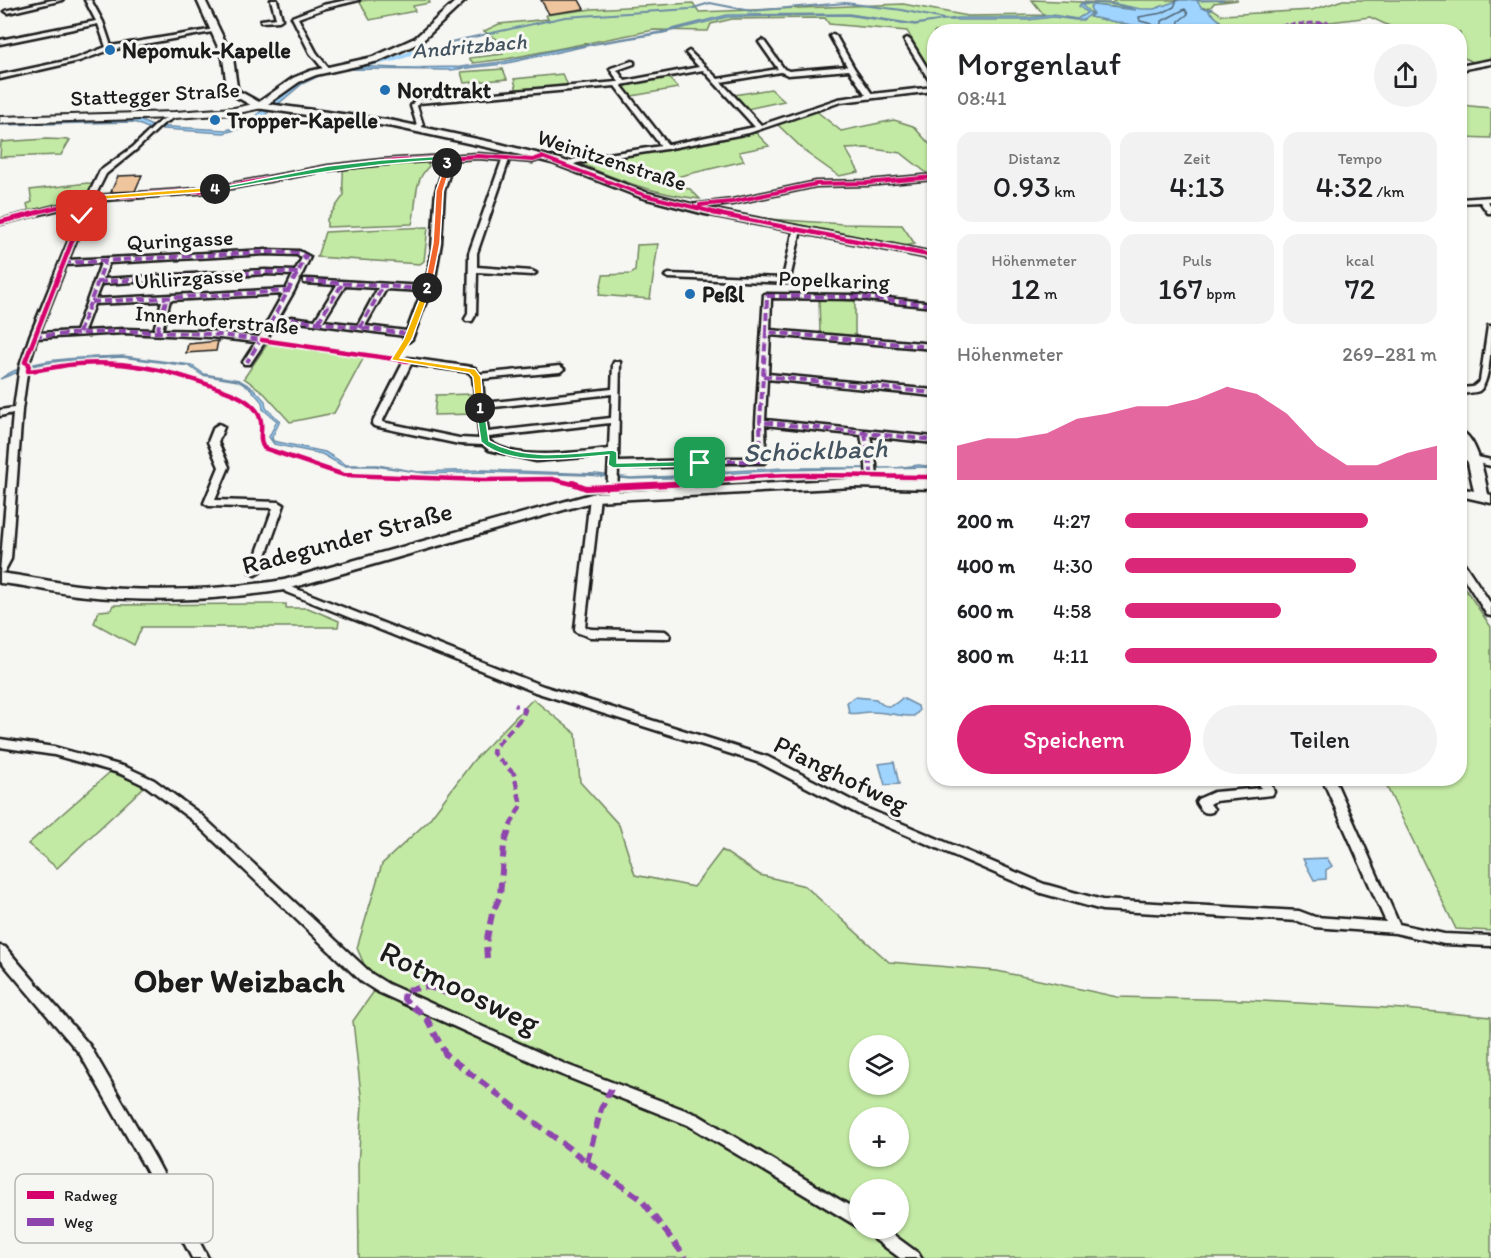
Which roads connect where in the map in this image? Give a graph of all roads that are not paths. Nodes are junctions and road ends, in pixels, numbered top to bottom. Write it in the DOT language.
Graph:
graph roads {
  1 [pos="60,0"];
  2 [pos="88,0"];
  3 [pos="201,0"];
  4 [pos="274,0"];
  5 [pos="356,0"];
  6 [pos="462,0"];
  7 [pos="348,1"];
  8 [pos="8,11"];
  9 [pos="263,21"];
  10 [pos="100,22"];
  11 [pos="215,31"];
  12 [pos="833,36"];
  13 [pos="907,40"];
  14 [pos="0,42"];
  15 [pos="762,42"];
  16 [pos="109,44"];
  17 [pos="689,53"];
  18 [pos="1491,62"];
  19 [pos="632,63"];
  20 [pos="1467,67"];
  21 [pos="704,68"];
  22 [pos="852,68"];
  23 [pos="326,69"];
  24 [pos="782,70"];
  25 [pos="927,72"];
  26 [pos="0,77"];
  27 [pos="717,81"];
  28 [pos="620,84"];
  29 [pos="927,90"];
  30 [pos="870,96"];
  31 [pos="266,107"];
  32 [pos="0,120"];
  33 [pos="157,124"];
  34 [pos="760,128"];
  35 [pos="418,129"];
  36 [pos="666,147"];
  37 [pos="542,157"];
  38 [pos="441,158"];
  39 [pos="506,158"];
  40 [pos="566,165"];
  41 [pos="927,178"];
  42 [pos="88,199"];
  43 [pos="1491,199"];
  44 [pos="1482,200"];
  45 [pos="1467,201"];
  46 [pos="690,207"];
  47 [pos="1491,211"];
  48 [pos="0,222"];
  49 [pos="797,230"];
  50 [pos="927,255"];
  51 [pos="105,262"];
  52 [pos="63,263"];
  53 [pos="472,269"];
  54 [pos="298,273"];
  55 [pos="532,273"];
  56 [pos="669,276"];
  57 [pos="307,281"];
  58 [pos="98,282"];
  59 [pos="343,283"];
  60 [pos="383,286"];
  61 [pos="427,288"];
  62 [pos="290,291"];
  63 [pos="167,297"];
  64 [pos="91,302"];
  65 [pos="927,304"];
  66 [pos="291,319"];
  67 [pos="469,319"];
  68 [pos="318,322"];
  69 [pos="360,328"];
  70 [pos="1491,328"];
  71 [pos="157,332"];
  72 [pos="766,332"];
  73 [pos="79,333"];
  74 [pos="34,336"];
  75 [pos="262,340"];
  76 [pos="927,346"];
  77 [pos="247,362"];
  78 [pos="617,364"];
  79 [pos="560,369"];
  80 [pos="763,376"];
  81 [pos="477,377"];
  82 [pos="1467,390"];
  83 [pos="616,391"];
  84 [pos="927,392"];
  85 [pos="480,406"];
  86 [pos="18,410"];
  87 [pos="0,413"];
  88 [pos="615,420"];
  89 [pos="760,422"];
  90 [pos="219,428"];
  91 [pos="865,433"];
  92 [pos="484,439"];
  93 [pos="927,440"];
  94 [pos="613,452"];
  95 [pos="1467,456"];
  96 [pos="1467,458"];
  97 [pos="728,461"];
  98 [pos="700,463"];
  99 [pos="1491,464"];
  100 [pos="613,469"];
  101 [pos="872,479"];
  102 [pos="927,483"];
  103 [pos="612,489"];
  104 [pos="1467,494"];
  105 [pos="595,497"];
  106 [pos="1487,498"];
  107 [pos="11,511"];
  108 [pos="0,513"];
  109 [pos="0,570"];
  110 [pos="255,572"];
  111 [pos="1467,576"];
  112 [pos="0,578"];
  113 [pos="284,585"];
  114 [pos="1491,612"];
  115 [pos="665,635"];
  116 [pos="0,743"];
  117 [pos="1266,786"];
  118 [pos="1332,786"];
  119 [pos="1208,808"];
  120 [pos="1395,928"];
  121 [pos="1491,941"];
  122 [pos="0,951"];
  123 [pos="156,1174"];
  124 [pos="849,1214"];
  125 [pos="886,1239"];
  126 [pos="192,1243"];
  127 [pos="200,1258"];
  128 [pos="913,1258"];
  1 -- 8 [label="street"];
  2 -- 10 [label="street"];
  3 -- 11 [label="main road"];
  4 -- 9 [label="street"];
  5 -- 7 [label="street"];
  6 -- 23 [label="main road, Stattegger Straße"];
  7 -- 23 [label="street"];
  10 -- 14 [label="street"];
  10 -- 16 [label="street"];
  11 -- 16 [label="street"];
  11 -- 31 [label="main road"];
  12 -- 22 [label="street"];
  13 -- 25 [label="street"];
  15 -- 24 [label="street"];
  16 -- 26 [label="street"];
  17 -- 21 [label="street"];
  18 -- 20 [label="street"];
  19 -- 28 [label="street"];
  21 -- 27 [label="street"];
  21 -- 28 [label="street"];
  22 -- 24 [label="street"];
  22 -- 30 [label="street"];
  23 -- 31 [label="main road, Stattegger Straße"];
  24 -- 27 [label="street"];
  27 -- 34 [label="street"];
  28 -- 35 [label="street"];
  28 -- 36 [label="street"];
  29 -- 30 [label="street"];
  30 -- 34 [label="street"];
  31 -- 33 [label="street, Stattegger Straße"];
  31 -- 35 [label="main road, Weinitzenstraße"];
  32 -- 33 [label="street, Stattegger Straße"];
  33 -- 42 [label="street"];
  34 -- 36 [label="street"];
  35 -- 37 [label="main road, Weinitzenstraße"];
  36 -- 40 [label="street"];
  37 -- 39 [label="street"];
  37 -- 40 [label="main road, Weinitzenstraße"];
  38 -- 39 [label="street"];
  38 -- 42 [label="street"];
  38 -- 61 [label="street"];
  39 -- 53 [label="street"];
  40 -- 46 [label="main road, Weinitzenstraße"];
  41 -- 46 [label="street"];
  42 -- 48 [label="street"];
  42 -- 52 [label="street"];
  43 -- 44 [label="street"];
  44 -- 45 [label="street"];
  44 -- 47 [label="street"];
  46 -- 49 [label="main road, Weinitzenstraße"];
  49 -- 50 [label="main road, Weinitzenstraße"];
  49 -- 56 [label="street"];
  51 -- 52 [label="street, Quringasse"];
  51 -- 54 [label="street, Quringasse"];
  51 -- 58 [label="street"];
  52 -- 74 [label="street"];
  53 -- 55 [label="street"];
  53 -- 67 [label="street"];
  54 -- 58 [label="street"];
  54 -- 62 [label="street"];
  57 -- 59 [label="street"];
  58 -- 64 [label="street"];
  59 -- 60 [label="street"];
  59 -- 68 [label="street"];
  60 -- 61 [label="street"];
  60 -- 69 [label="street"];
  61 -- 69 [label="street"];
  62 -- 63 [label="street, Uhlirzgasse"];
  62 -- 75 [label="street"];
  63 -- 64 [label="street, Uhlirzgasse"];
  63 -- 71 [label="street"];
  64 -- 73 [label="street"];
  65 -- 72 [label="street, Popelkaring"];
  66 -- 68 [label="street"];
  68 -- 69 [label="street"];
  70 -- 82 [label="street"];
  71 -- 73 [label="street, Innerhoferstraße"];
  71 -- 75 [label="street, Innerhoferstraße"];
  72 -- 76 [label="street"];
  72 -- 80 [label="street, Popelkaring"];
  73 -- 74 [label="street, Innerhoferstraße"];
  74 -- 86 [label="street"];
  75 -- 77 [label="street"];
  78 -- 83 [label="street"];
  79 -- 81 [label="street"];
  80 -- 84 [label="street"];
  80 -- 89 [label="street, Popelkaring"];
  81 -- 85 [label="street"];
  81 -- 92 [label="street"];
  83 -- 85 [label="street"];
  83 -- 88 [label="street"];
  85 -- 92 [label="street"];
  86 -- 87 [label="street"];
  86 -- 107 [label="street"];
  88 -- 92 [label="street"];
  88 -- 94 [label="street"];
  89 -- 91 [label="street"];
  89 -- 97 [label="street, Popelkaring"];
  90 -- 110 [label="street, Radegunder Straße"];
  91 -- 93 [label="street"];
  91 -- 101 [label="street"];
  92 -- 94 [label="street"];
  94 -- 100 [label="street"];
  95 -- 99 [label="street"];
  96 -- 106 [label="main road"];
  98 -- 100 [label="street"];
  100 -- 103 [label="street"];
  101 -- 102 [label="main road, Radegunder Straße"];
  101 -- 103 [label="main road, Radegunder Straße"];
  103 -- 105 [label="main road, Radegunder Straße"];
  104 -- 106 [label="main road"];
  105 -- 113 [label="main road, Radegunder Straße"];
  105 -- 115 [label="street"];
  107 -- 108 [label="street"];
  107 -- 109 [label="street"];
  111 -- 114 [label="street"];
  112 -- 113 [label="main road, Radegunder Straße"];
  113 -- 120 [label="street, Pfanghofweg"];
  116 -- 124 [label="street, Rotmoosweg"];
  117 -- 119 [label="street"];
  118 -- 120 [label="street"];
  120 -- 121 [label="street, Pfanghofweg"];
  122 -- 123 [label="street"];
  125 -- 128 [label="street"];
  126 -- 127 [label="street"];
}
